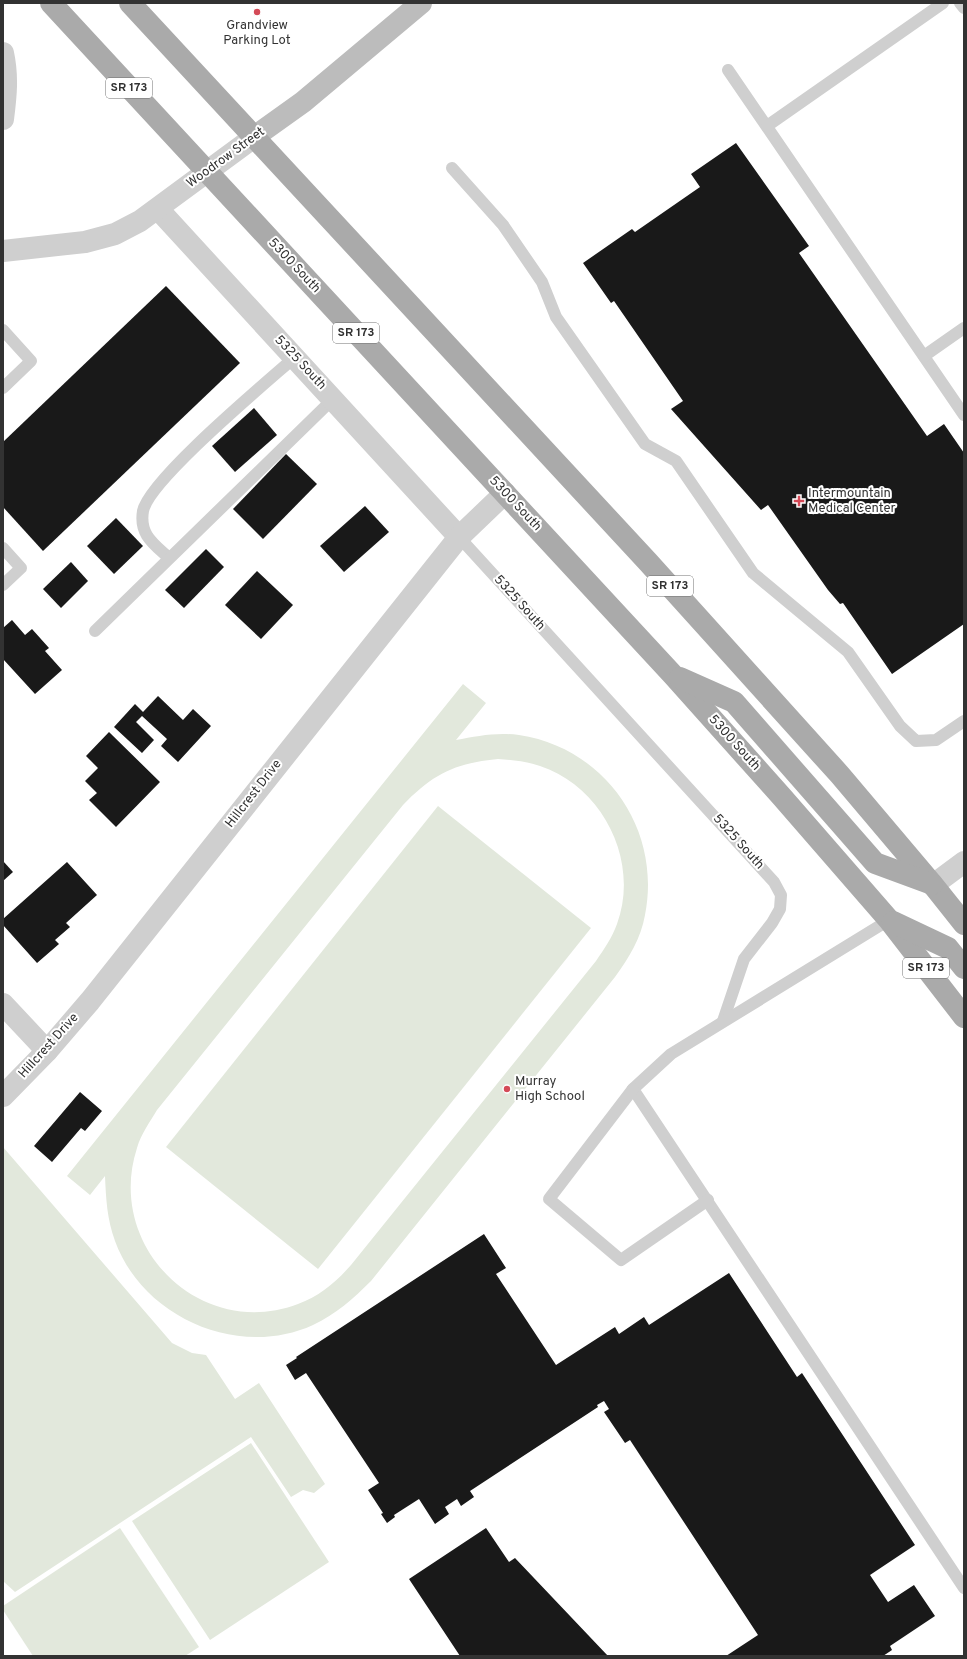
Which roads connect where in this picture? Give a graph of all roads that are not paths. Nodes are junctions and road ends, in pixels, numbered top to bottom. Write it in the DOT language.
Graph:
graph roads {
  1 [pos="51,3"];
  2 [pos="130,3"];
  3 [pos="421,3"];
  4 [pos="943,3"];
  5 [pos="960,3"];
  6 [pos="964,8"];
  7 [pos="3,53"];
  8 [pos="728,70"];
  9 [pos="3,119"];
  10 [pos="767,126"];
  11 [pos="254,137"];
  12 [pos="452,168"];
  13 [pos="207,172"];
  14 [pos="158,209"];
  15 [pos="3,251"];
  16 [pos="964,328"];
  17 [pos="3,330"];
  18 [pos="924,356"];
  19 [pos="295,358"];
  20 [pos="3,388"];
  21 [pos="333,399"];
  22 [pos="964,415"];
  23 [pos="505,493"];
  24 [pos="459,537"];
  25 [pos="3,548"];
  26 [pos="169,558"];
  27 [pos="3,585"];
  28 [pos="95,631"];
  29 [pos="673,675"];
  30 [pos="964,721"];
  31 [pos="964,862"];
  32 [pos="933,885"];
  33 [pos="888,920"];
  34 [pos="964,924"];
  35 [pos="964,968"];
  36 [pos="3,1004"];
  37 [pos="964,1017"];
  38 [pos="723,1021"];
  39 [pos="47,1051"];
  40 [pos="633,1088"];
  41 [pos="3,1096"];
  42 [pos="708,1200"];
  43 [pos="964,1588"];
  1 -- 13 [label="main road, 5300 South / SR 173"];
  2 -- 11 [label="main road, SR 173"];
  3 -- 11 [label="street, Woodrow Street"];
  4 -- 10 [label="lane"];
  5 -- 6 [label="lane"];
  7 -- 9 [label="street"];
  8 -- 10 [label="lane"];
  10 -- 18 [label="lane"];
  11 -- 13 [label="street, Woodrow Street"];
  11 -- 32 [label="main road, SR 173"];
  12 -- 30 [label="lane"];
  13 -- 14 [label="street, Woodrow Street"];
  13 -- 23 [label="main road, 5300 South / SR 173"];
  14 -- 15 [label="street, Woodrow Street"];
  14 -- 19 [label="street, 5325 South"];
  16 -- 18 [label="lane"];
  17 -- 20 [label="lane"];
  18 -- 22 [label="lane"];
  19 -- 21 [label="street, 5325 South"];
  19 -- 26 [label="lane"];
  21 -- 24 [label="street, 5325 South"];
  21 -- 26 [label="lane"];
  23 -- 24 [label="street, Hillcrest Drive"];
  23 -- 29 [label="main road, 5300 South / SR 173"];
  24 -- 38 [label="lane, 5325 South"];
  24 -- 39 [label="street, Hillcrest Drive"];
  25 -- 27 [label="lane"];
  26 -- 28 [label="lane"];
  29 -- 32 [label="main road"];
  29 -- 33 [label="main road, 5300 South / SR 173"];
  31 -- 32 [label="street"];
  32 -- 34 [label="main road, SR 173"];
  33 -- 35 [label="main road"];
  33 -- 37 [label="main road, 5300 South / SR 173"];
  33 -- 38 [label="lane"];
  36 -- 39 [label="street"];
  38 -- 40 [label="lane"];
  39 -- 41 [label="street, Hillcrest Drive"];
  40 -- 42 [label="lane"];
  40 -- 42 [label="lane"];
  42 -- 43 [label="lane"];
}
